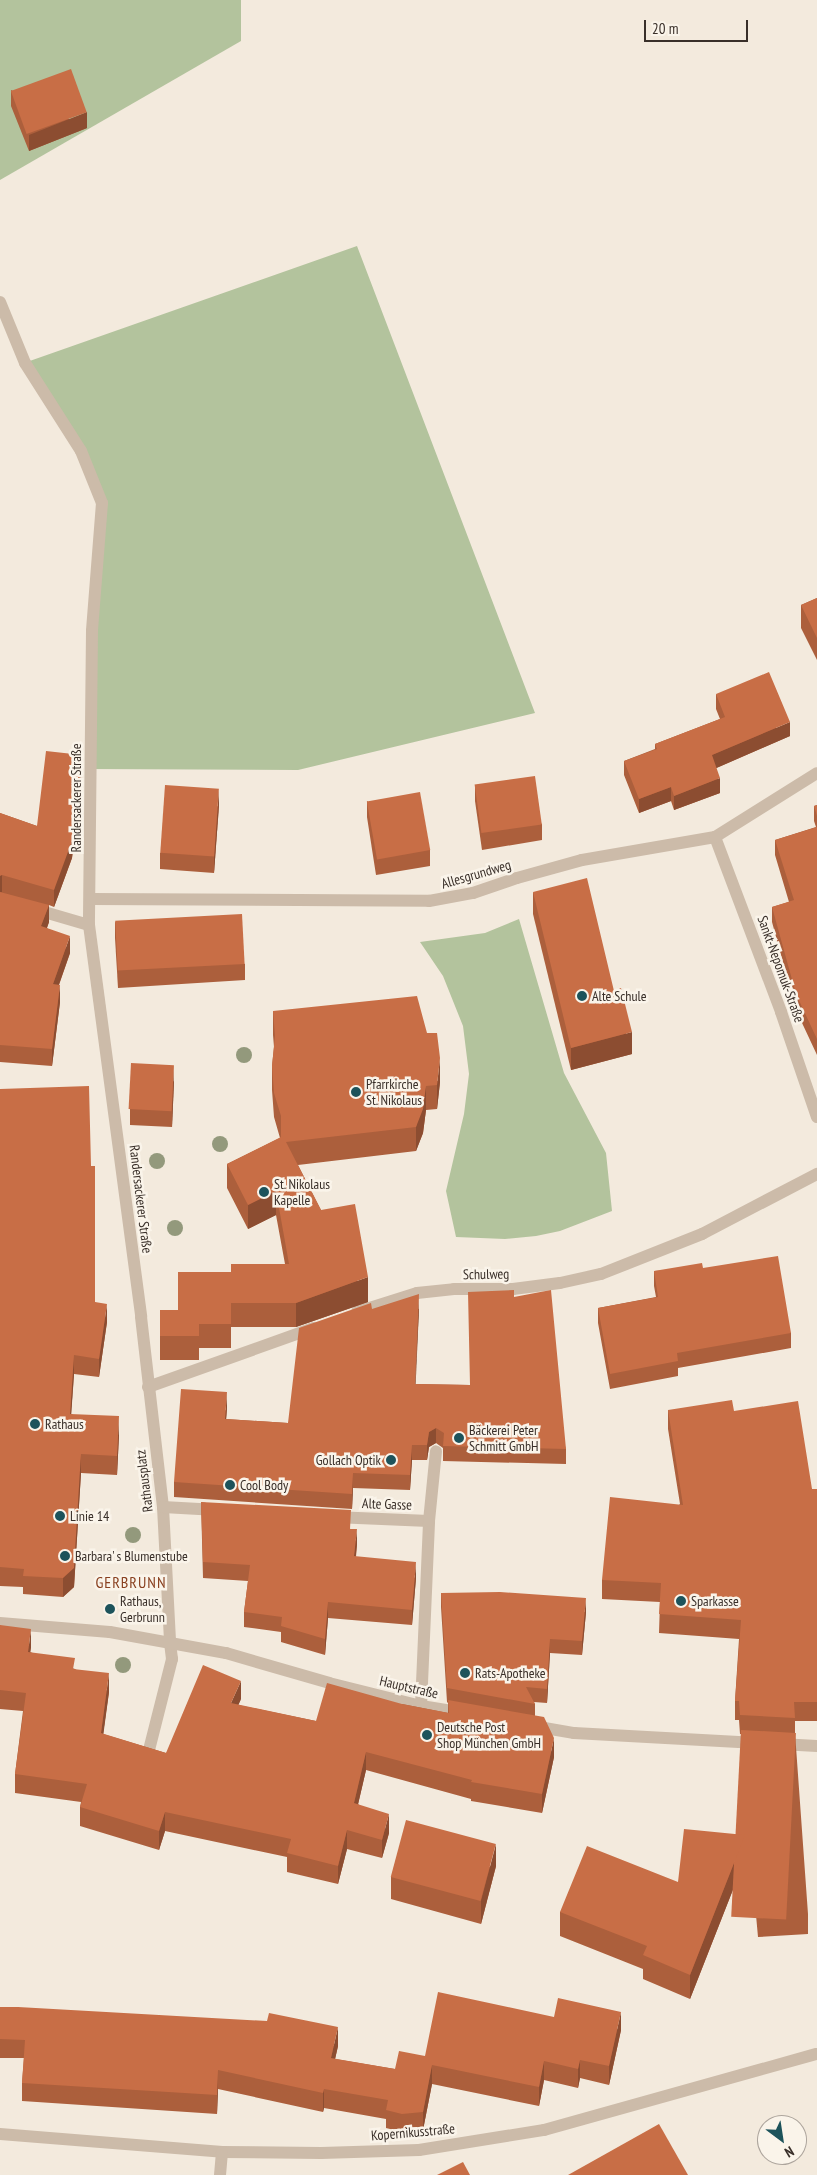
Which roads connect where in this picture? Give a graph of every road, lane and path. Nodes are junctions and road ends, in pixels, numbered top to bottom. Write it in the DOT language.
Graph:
graph roads {
  1 [pos="0,302"];
  2 [pos="817,773"];
  3 [pos="715,836"];
  4 [pos="91,899"];
  5 [pos="18,905"];
  6 [pos="89,925"];
  7 [pos="816,1115"];
  8 [pos="817,1174"];
  9 [pos="141,1317"];
  10 [pos="342,1318"];
  11 [pos="323,1325"];
  12 [pos="148,1387"];
  13 [pos="436,1451"];
  14 [pos="163,1506"];
  15 [pos="230,1510"];
  16 [pos="317,1516"];
  17 [pos="429,1521"];
  18 [pos="0,1624"];
  19 [pos="170,1642"];
  20 [pos="421,1706"];
  21 [pos="478,1716"];
  22 [pos="516,1723"];
  23 [pos="817,1746"];
  24 [pos="149,1750"];
  25 [pos="817,2054"];
  26 [pos="0,2134"];
  27 [pos="222,2152"];
  28 [pos="220,2175"];
  1 -- 4 [label="street, Randersackerer Straße"];
  2 -- 3 [label="street, Allesgrundweg"];
  3 -- 4 [label="street, Allesgrundweg"];
  3 -- 7 [label="street, Sankt-Nepomuk-Straße"];
  4 -- 6 [label="street, Randersackerer Straße"];
  5 -- 6 [label="street"];
  6 -- 9 [label="street, Randersackerer Straße"];
  8 -- 10 [label="street, Schulweg"];
  9 -- 12 [label="street, Rathausplatz"];
  11 -- 12 [label="street"];
  12 -- 14 [label="street, Rathausplatz"];
  13 -- 17 [label="street, Alte Gasse"];
  14 -- 15 [label="street"];
  14 -- 19 [label="street, Rathausplatz"];
  16 -- 17 [label="street, Alte Gasse"];
  17 -- 20 [label="street, Alte Gasse"];
  18 -- 19 [label="street, Hauptstraße"];
  19 -- 20 [label="street, Hauptstraße"];
  19 -- 24 [label="street, Rathausplatz"];
  20 -- 21 [label="street, Hauptstraße"];
  22 -- 23 [label="street"];
  25 -- 27 [label="street, Kopernikusstraße"];
  26 -- 27 [label="street, Kopernikusstraße"];
  27 -- 28 [label="street"];
}
